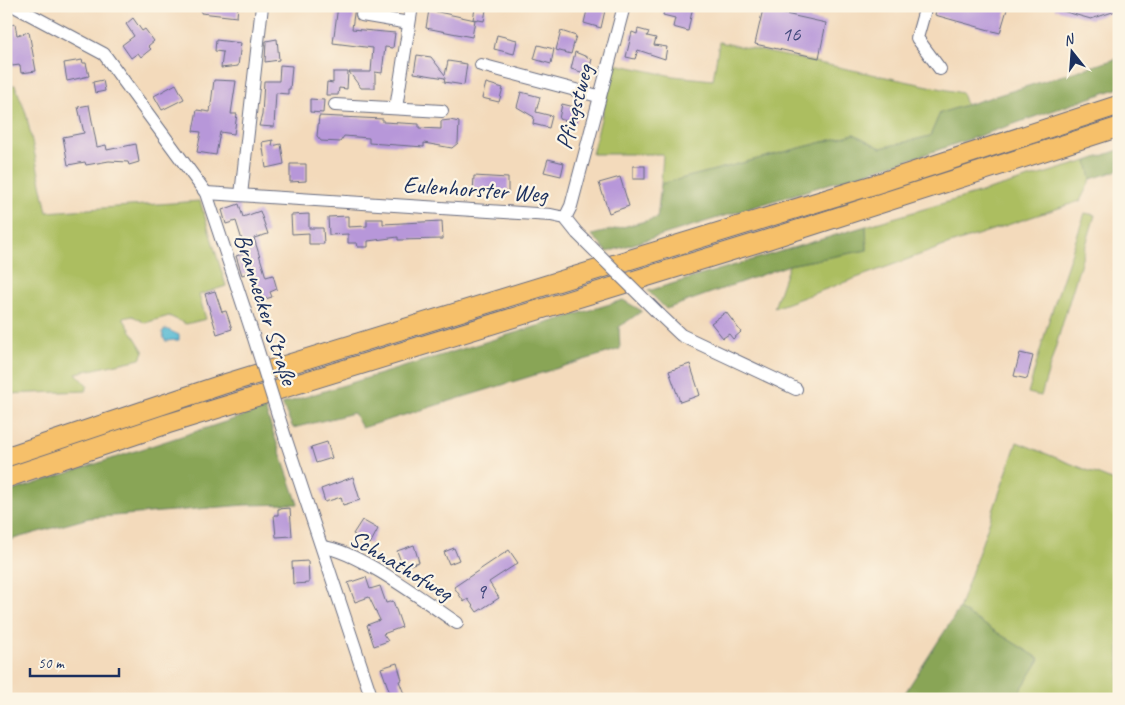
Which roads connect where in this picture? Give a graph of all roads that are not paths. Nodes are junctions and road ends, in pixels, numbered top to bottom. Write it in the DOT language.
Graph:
graph roads {
  1 [pos="14,6"];
  2 [pos="262,6"];
  3 [pos="412,6"];
  4 [pos="624,6"];
  5 [pos="926,6"];
  6 [pos="362,15"];
  7 [pos="409,23"];
  8 [pos="481,65"];
  9 [pos="940,69"];
  10 [pos="598,96"];
  11 [pos="335,105"];
  12 [pos="1119,105"];
  13 [pos="396,108"];
  14 [pos="442,112"];
  15 [pos="1119,127"];
  16 [pos="206,193"];
  17 [pos="241,195"];
  18 [pos="565,218"];
  19 [pos="796,389"];
  20 [pos="6,457"];
  21 [pos="6,478"];
  22 [pos="323,547"];
  23 [pos="457,623"];
  24 [pos="372,699"];
  1 -- 16 [label="street, Brannecker Straße"];
  2 -- 17 [label="street"];
  3 -- 7 [label="street"];
  4 -- 10 [label="street, Pfingstweg"];
  5 -- 9 [label="street"];
  6 -- 7 [label="street"];
  7 -- 13 [label="street"];
  8 -- 10 [label="street"];
  10 -- 18 [label="street, Pfingstweg"];
  11 -- 13 [label="street"];
  12 -- 20 [label="highway"];
  13 -- 14 [label="street"];
  15 -- 21 [label="highway"];
  16 -- 17 [label="street, Eulenhorster Weg"];
  16 -- 22 [label="street, Brannecker Straße, bridge"];
  17 -- 18 [label="street, Eulenhorster Weg"];
  18 -- 19 [label="street, Eulenhorster Weg, bridge"];
  22 -- 23 [label="street, Schnathofweg"];
  22 -- 24 [label="street, Brannecker Straße"];
}
